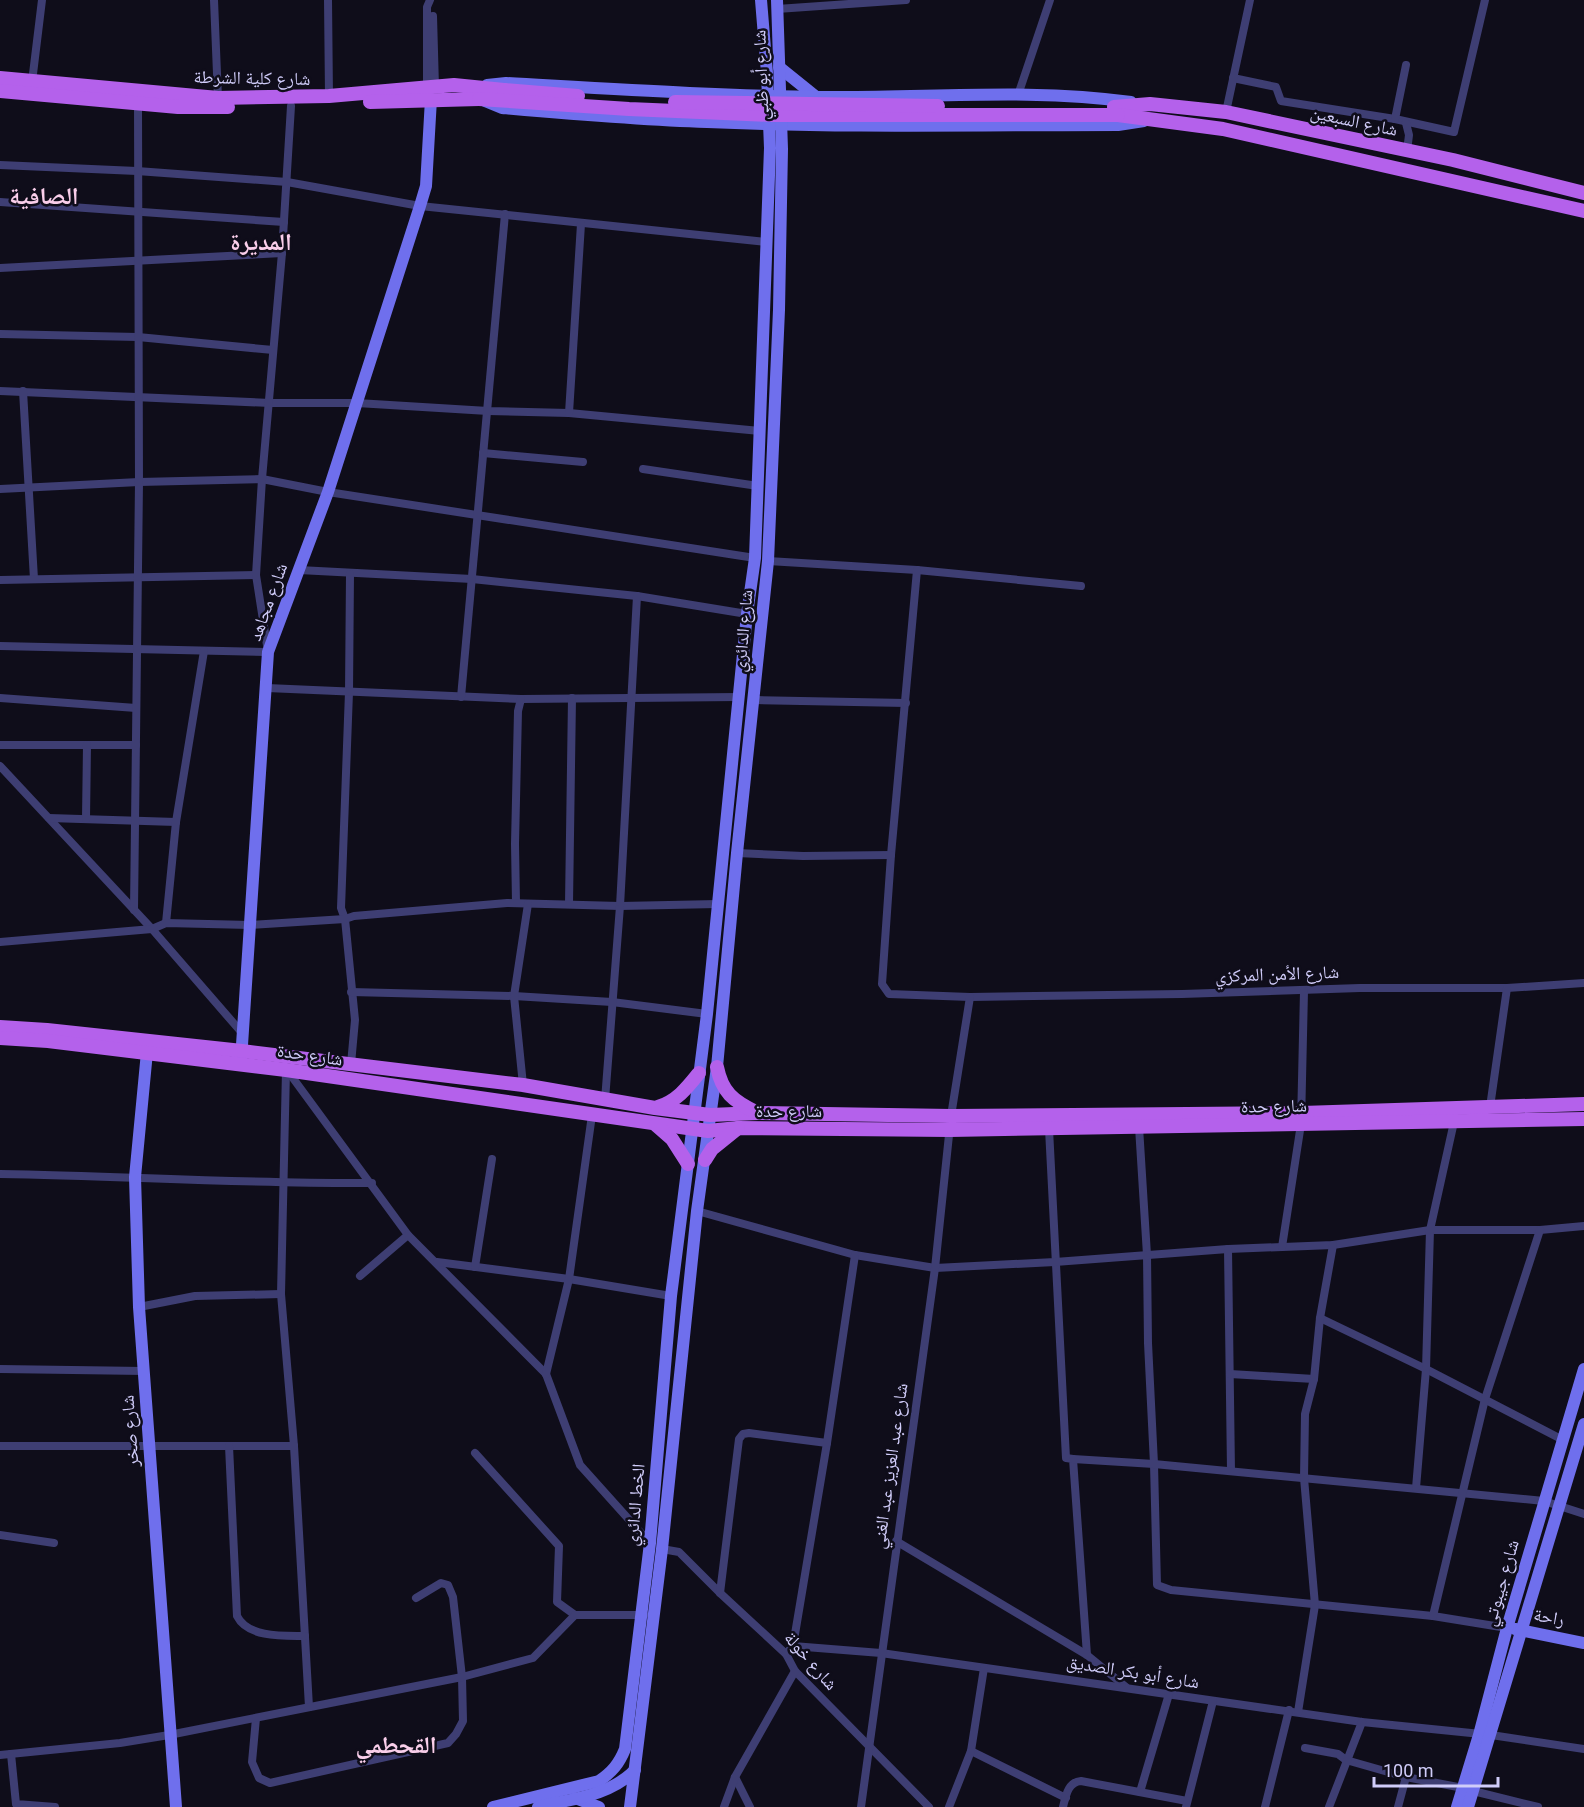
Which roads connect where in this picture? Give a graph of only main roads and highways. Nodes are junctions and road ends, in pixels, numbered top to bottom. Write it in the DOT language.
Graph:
graph roads {
  1 [pos="761,0"];
  2 [pos="777,4"];
  3 [pos="773,70"];
  4 [pos="0,78"];
  5 [pos="0,91"];
  6 [pos="429,93"];
  7 [pos="478,93"];
  8 [pos="708,95"];
  9 [pos="739,96"];
  10 [pos="774,96"];
  11 [pos="822,97"];
  12 [pos="1150,105"];
  13 [pos="1116,111"];
  14 [pos="1152,119"];
  15 [pos="708,122"];
  16 [pos="749,123"];
  17 [pos="775,124"];
  18 [pos="797,125"];
  19 [pos="829,126"];
  20 [pos="776,148"];
  21 [pos="1584,193"];
  22 [pos="1584,211"];
  23 [pos="764,307"];
  24 [pos="779,310"];
  25 [pos="764,323"];
  26 [pos="778,326"];
  27 [pos="755,558"];
  28 [pos="768,561"];
  29 [pos="0,1027"];
  30 [pos="0,1038"];
  31 [pos="147,1052"];
  32 [pos="241,1057"];
  33 [pos="717,1067"];
  34 [pos="699,1073"];
  35 [pos="1584,1104"];
  36 [pos="655,1108"];
  37 [pos="695,1113"];
  38 [pos="758,1113"];
  39 [pos="710,1115"];
  40 [pos="1302,1118"];
  41 [pos="1584,1119"];
  42 [pos="950,1123"];
  43 [pos="654,1124"];
  44 [pos="738,1128"];
  45 [pos="693,1130"];
  46 [pos="708,1131"];
  47 [pos="705,1160"];
  48 [pos="688,1164"];
  49 [pos="1584,1370"];
  50 [pos="1584,1424"];
  51 [pos="656,1546"];
  52 [pos="647,1615"];
  53 [pos="1507,1628"];
  54 [pos="1520,1630"];
  55 [pos="1584,1642"];
  56 [pos="1485,1735"];
  57 [pos="634,1770"];
  58 [pos="1468,1789"];
  59 [pos="575,1798"];
  60 [pos="176,1807"];
  61 [pos="493,1807"];
  62 [pos="538,1807"];
  63 [pos="599,1807"];
  64 [pos="630,1807"];
  65 [pos="1457,1807"];
  66 [pos="1468,1807"];
  1 -- 3 [label="main road"];
  2 -- 3 [label="main road, شارع أبو ظبي"];
  3 -- 9 [label="main road"];
  3 -- 10 [label="main road, شارع أبو ظبي"];
  3 -- 11 [label="main road"];
  4 -- 6 [label="main road, شارع كلية الشرطة"];
  5 -- 6 [label="main road, شارع كلية الشرطة"];
  6 -- 7 [label="main road, شارع كلية الشرطة"];
  6 -- 32 [label="main road, شارع مجاهد"];
  7 -- 8 [label="main road"];
  7 -- 13 [label="main road, شارع كلية الشرطة, bridge"];
  7 -- 13 [label="main road, bridge"];
  7 -- 15 [label="main road"];
  8 -- 9 [label="main road"];
  8 -- 15 [label="main road"];
  9 -- 10 [label="main road"];
  10 -- 11 [label="main road"];
  10 -- 17 [label="main road, شارع أبو ظبي"];
  11 -- 12 [label="main road"];
  11 -- 19 [label="main road"];
  12 -- 13 [label="main road, شارع السبعين"];
  12 -- 21 [label="main road, شارع السبعين"];
  13 -- 14 [label="main road, شارع السبعين"];
  14 -- 19 [label="main road"];
  14 -- 22 [label="main road, شارع السبعين"];
  15 -- 16 [label="main road"];
  16 -- 17 [label="main road"];
  16 -- 20 [label="main road"];
  17 -- 18 [label="main road"];
  17 -- 20 [label="main road, شارع أبو ظبي"];
  18 -- 19 [label="main road"];
  18 -- 20 [label="main road"];
  20 -- 23 [label="main road, شارع الدائري"];
  20 -- 24 [label="main road, شارع الدائري"];
  23 -- 24 [label="main road"];
  23 -- 25 [label="main road, شارع الدائري"];
  24 -- 26 [label="main road, شارع الدائري"];
  25 -- 26 [label="main road"];
  25 -- 27 [label="main road, شارع الدائري"];
  26 -- 28 [label="main road, شارع الدائري"];
  27 -- 28 [label="main road"];
  27 -- 34 [label="main road, شارع الدائري"];
  28 -- 33 [label="main road, شارع الدائري"];
  29 -- 32 [label="main road, شارع حدة"];
  30 -- 31 [label="main road, شارع حدة"];
  31 -- 32 [label="main road, شارع حدة"];
  31 -- 60 [label="main road, شارع صخر"];
  32 -- 36 [label="main road, شارع حدة"];
  32 -- 43 [label="main road, شارع حدة"];
  33 -- 38 [label="main road"];
  33 -- 39 [label="main road, شارع الدائري"];
  34 -- 36 [label="main road"];
  34 -- 37 [label="main road, شارع الدائري"];
  35 -- 40 [label="main road, شارع حدة"];
  36 -- 37 [label="main road, شارع حدة"];
  37 -- 39 [label="main road, شارع حدة"];
  37 -- 45 [label="main road, الخط الدائري"];
  38 -- 39 [label="main road, شارع حدة"];
  38 -- 42 [label="main road, شارع حدة"];
  39 -- 46 [label="main road, الخط الدائري"];
  40 -- 41 [label="main road, شارع حدة"];
  40 -- 42 [label="main road, شارع حدة"];
  40 -- 42 [label="main road, شارع حدة"];
  42 -- 44 [label="main road, شارع حدة"];
  43 -- 45 [label="main road, شارع حدة"];
  43 -- 48 [label="main road"];
  44 -- 46 [label="main road, شارع حدة"];
  44 -- 47 [label="main road"];
  45 -- 46 [label="main road, شارع حدة"];
  45 -- 48 [label="main road, الخط الدائري"];
  46 -- 47 [label="main road, الخط الدائري"];
  47 -- 51 [label="main road, الخط الدائري"];
  48 -- 51 [label="main road, الخط الدائري"];
  49 -- 53 [label="main road, شارع جيبوتي"];
  50 -- 54 [label="main road, شارع جيبوتي"];
  51 -- 52 [label="main road, الخط الدائري"];
  52 -- 57 [label="main road, الخط الدائري"];
  52 -- 61 [label="main road, الخط الدائري"];
  53 -- 54 [label="main road, راحة"];
  53 -- 56 [label="main road, شارع جيبوتي"];
  54 -- 55 [label="main road, راحة"];
  54 -- 56 [label="main road, شارع جيبوتي"];
  56 -- 58 [label="main road, شارع جيبوتي"];
  57 -- 59 [label="main road"];
  57 -- 64 [label="main road, الخط الدائري"];
  58 -- 65 [label="main road, شارع جيبوتي"];
  58 -- 66 [label="main road, شارع جيبوتي"];
  59 -- 62 [label="main road"];
  59 -- 63 [label="main road"];
}
